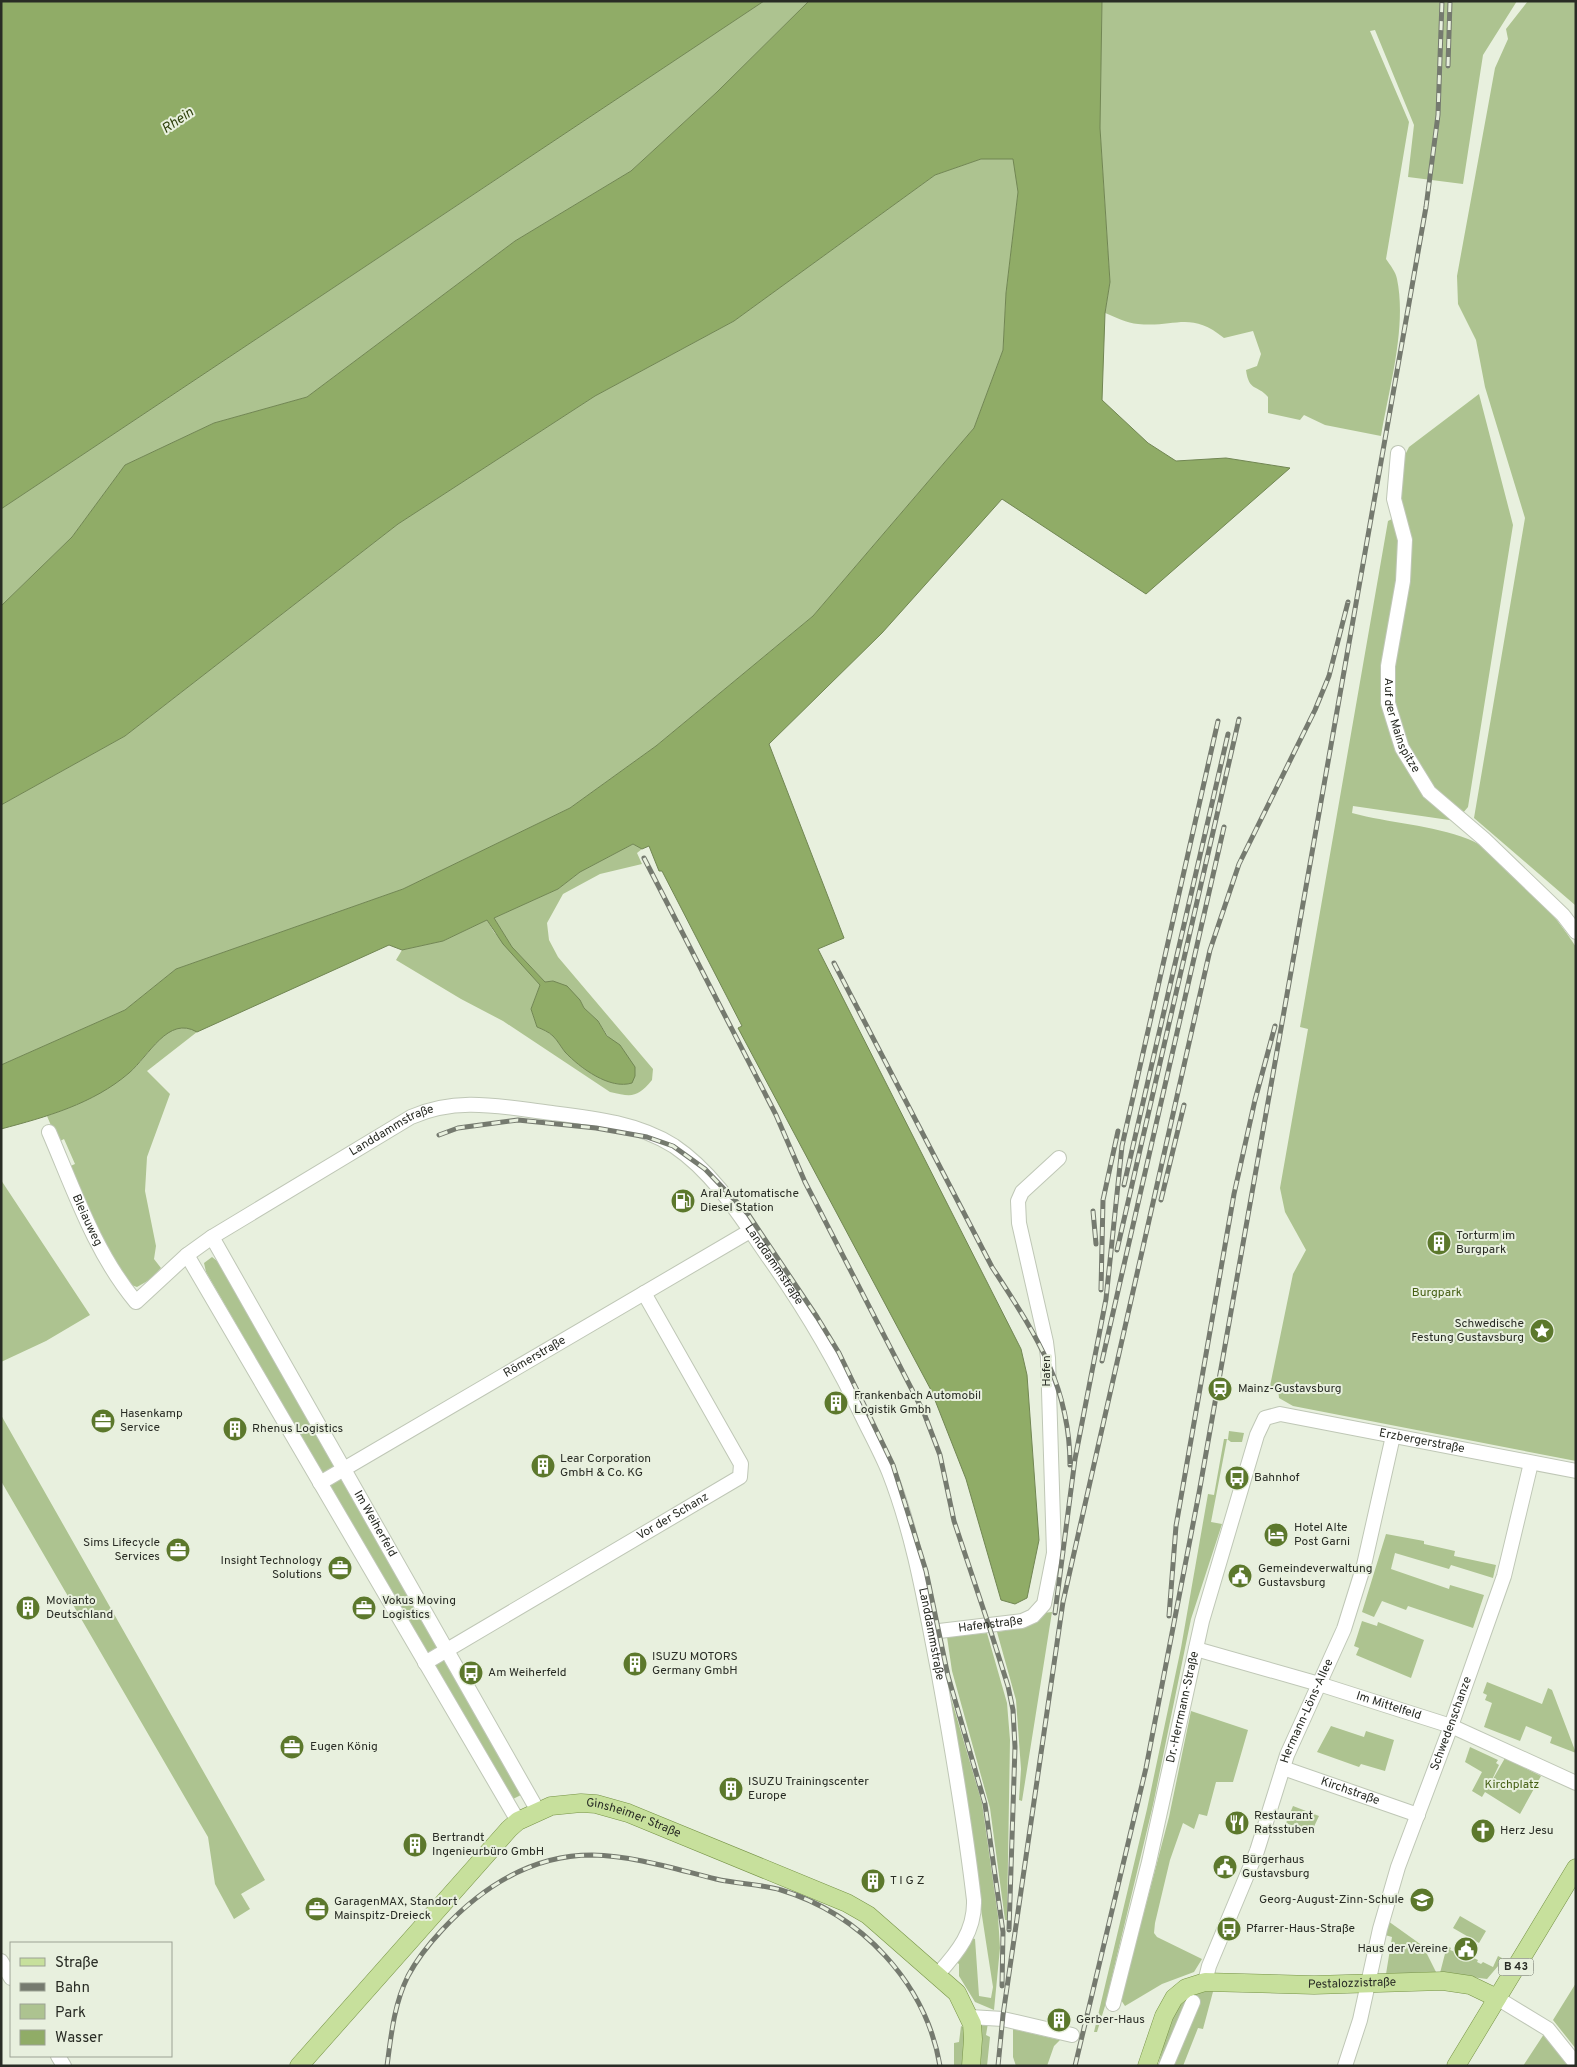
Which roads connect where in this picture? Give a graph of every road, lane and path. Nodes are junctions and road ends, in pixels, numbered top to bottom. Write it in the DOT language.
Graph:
graph roads {
  1 [pos="1398,453"];
  2 [pos="1576,932"];
  3 [pos="49,1132"];
  4 [pos="1059,1158"];
  5 [pos="750,1231"];
  6 [pos="212,1237"];
  7 [pos="187,1255"];
  8 [pos="644,1293"];
  9 [pos="136,1302"];
  10 [pos="1268,1416"];
  11 [pos="1393,1436"];
  12 [pos="1531,1463"];
  13 [pos="345,1468"];
  14 [pos="1576,1471"];
  15 [pos="320,1483"];
  16 [pos="1044,1604"];
  17 [pos="931,1632"];
  18 [pos="448,1649"];
  19 [pos="1196,1649"];
  20 [pos="425,1664"];
  21 [pos="1319,1684"];
  22 [pos="1451,1726"];
  23 [pos="1283,1768"];
  24 [pos="1576,1783"];
  25 [pos="538,1810"];
  26 [pos="1418,1815"];
  27 [pos="518,1821"];
  28 [pos="1576,1868"];
  29 [pos="1,1961"];
  30 [pos="938,1974"];
  31 [pos="10,1976"];
  32 [pos="1205,1982"];
  33 [pos="1368,1983"];
  34 [pos="1496,1998"];
  35 [pos="1194,2002"];
  36 [pos="1113,2004"];
  37 [pos="970,2017"];
  38 [pos="1072,2035"];
  39 [pos="1156,2042"];
  40 [pos="1576,2064"];
  41 [pos="299,2066"];
  42 [pos="971,2066"];
  43 [pos="1146,2066"];
  44 [pos="1154,2066"];
  45 [pos="1166,2066"];
  46 [pos="1344,2066"];
  47 [pos="1456,2066"];
  1 -- 2 [label="street, Auf der Mainspitze"];
  3 -- 9 [label="street, Bleiauweg"];
  4 -- 16 [label="street, Hafen"];
  5 -- 6 [label="street, Landdammstraße"];
  5 -- 8 [label="street, Römerstraße"];
  5 -- 17 [label="street, Landdammstraße"];
  6 -- 7 [label="street, Landdammstraße"];
  6 -- 13 [label="street, Im Weiherfeld"];
  7 -- 9 [label="street, Landdammstraße"];
  7 -- 15 [label="street"];
  8 -- 13 [label="street, Römerstraße"];
  8 -- 18 [label="street, Vor der Schanz"];
  10 -- 11 [label="street, Erzbergerstraße"];
  10 -- 19 [label="street, Dr.-Herrmann-Straße"];
  11 -- 12 [label="street, Erzbergerstraße"];
  11 -- 21 [label="street, Hermann-Löns-Allee"];
  12 -- 14 [label="street, Erzbergerstraße"];
  12 -- 22 [label="street, Schwedenschanze"];
  13 -- 15 [label="street, Römerstraße"];
  13 -- 18 [label="street, Im Weiherfeld"];
  15 -- 20 [label="street"];
  16 -- 17 [label="street, Hafenstraße"];
  17 -- 30 [label="street, Landdammstraße"];
  18 -- 20 [label="street, Vor der Schanz"];
  18 -- 25 [label="street, Im Weiherfeld"];
  19 -- 21 [label="street, Im Mittelfeld"];
  19 -- 36 [label="street, Dr.-Herrmann-Straße"];
  20 -- 27 [label="street"];
  21 -- 22 [label="street, Im Mittelfeld"];
  21 -- 23 [label="street, Hermann-Löns-Allee"];
  22 -- 24 [label="street, Im Mittelfeld"];
  22 -- 26 [label="street, Schwedenschanze"];
  23 -- 26 [label="street, Kirchstraße"];
  23 -- 32 [label="street, Hermann-Löns-Allee"];
  25 -- 27 [label="main road, Ginsheimer Straße"];
  25 -- 30 [label="main road, Ginsheimer Straße"];
  26 -- 33 [label="street, Schwedenschanze"];
  27 -- 41 [label="main road, Ginsheimer Straße"];
  28 -- 34 [label="main road, B 43"];
  29 -- 31 [label="street"];
  30 -- 37 [label="main road, Ginsheimer Straße"];
  32 -- 33 [label="main road, Pestalozzistraße"];
  32 -- 39 [label="main road"];
  33 -- 34 [label="main road, Pestalozzistraße"];
  33 -- 46 [label="street, Schwedenschanze"];
  34 -- 40 [label="street"];
  34 -- 47 [label="main road, B 43"];
  35 -- 45 [label="street"];
  37 -- 38 [label="street"];
  37 -- 42 [label="main road, Ginsheimer Straße"];
  39 -- 43 [label="main road"];
  39 -- 44 [label="main road"];
}
